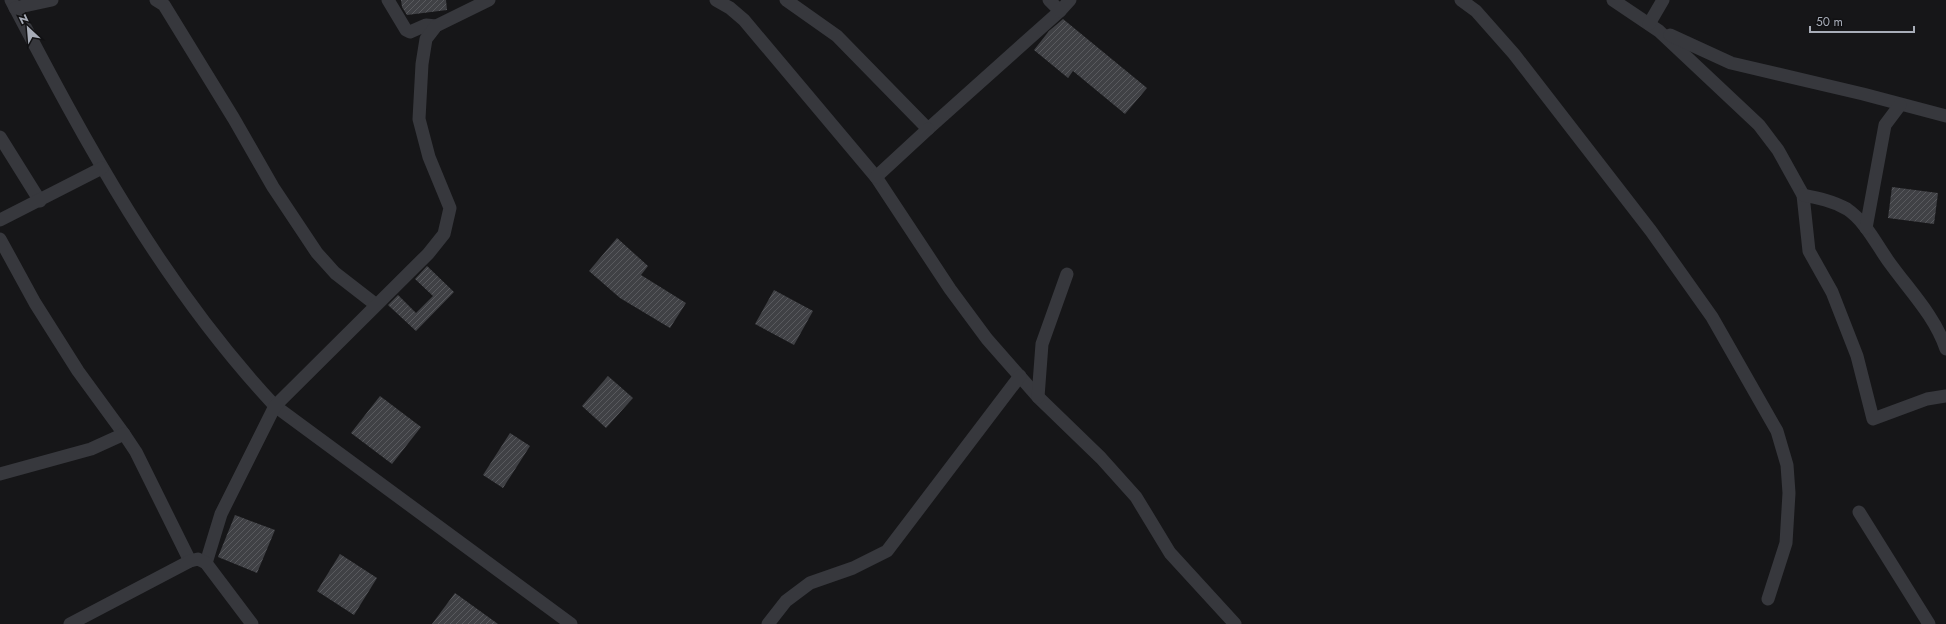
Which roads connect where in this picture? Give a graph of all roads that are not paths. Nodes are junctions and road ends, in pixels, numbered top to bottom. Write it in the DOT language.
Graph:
graph roads {
  1 [pos="52,0"];
  2 [pos="156,0"];
  3 [pos="388,0"];
  4 [pos="489,0"];
  5 [pos="716,0"];
  6 [pos="786,0"];
  7 [pos="1049,0"];
  8 [pos="1070,0"];
  9 [pos="1461,0"];
  10 [pos="1613,0"];
  11 [pos="1663,0"];
  12 [pos="13,4"];
  13 [pos="1060,10"];
  14 [pos="436,26"];
  15 [pos="1654,28"];
  16 [pos="1900,105"];
  17 [pos="1946,116"];
  18 [pos="928,129"];
  19 [pos="0,137"];
  20 [pos="102,168"];
  21 [pos="876,177"];
  22 [pos="1803,195"];
  23 [pos="40,201"];
  24 [pos="0,220"];
  25 [pos="1866,228"];
  26 [pos="0,239"];
  27 [pos="1067,274"];
  28 [pos="375,304"];
  29 [pos="1946,349"];
  30 [pos="1020,376"];
  31 [pos="1946,396"];
  32 [pos="1038,397"];
  33 [pos="274,406"];
  34 [pos="124,434"];
  35 [pos="0,474"];
  36 [pos="1860,512"];
  37 [pos="190,561"];
  38 [pos="206,563"];
  39 [pos="1768,599"];
  40 [pos="70,624"];
  41 [pos="252,624"];
  42 [pos="571,624"];
  43 [pos="768,624"];
  44 [pos="1236,624"];
  45 [pos="1929,624"];
  1 -- 12 [label="street"];
  2 -- 28 [label="street"];
  3 -- 14 [label="street"];
  4 -- 14 [label="street"];
  5 -- 21 [label="street"];
  6 -- 18 [label="street"];
  7 -- 13 [label="street"];
  8 -- 13 [label="street"];
  9 -- 39 [label="street"];
  10 -- 15 [label="street"];
  11 -- 15 [label="street"];
  12 -- 20 [label="street"];
  13 -- 18 [label="street"];
  14 -- 28 [label="street"];
  15 -- 16 [label="street"];
  15 -- 22 [label="street"];
  16 -- 17 [label="street"];
  16 -- 25 [label="street"];
  18 -- 21 [label="street"];
  19 -- 23 [label="street"];
  20 -- 23 [label="street"];
  20 -- 33 [label="street"];
  21 -- 30 [label="street"];
  22 -- 25 [label="street"];
  22 -- 31 [label="street"];
  23 -- 24 [label="street"];
  25 -- 29 [label="street"];
  26 -- 34 [label="street"];
  27 -- 32 [label="street"];
  28 -- 33 [label="street"];
  30 -- 32 [label="street"];
  30 -- 43 [label="street"];
  32 -- 44 [label="street"];
  33 -- 38 [label="street"];
  33 -- 42 [label="street"];
  34 -- 35 [label="street"];
  34 -- 37 [label="street"];
  36 -- 45 [label="street"];
  37 -- 38 [label="street"];
  37 -- 40 [label="street"];
  38 -- 41 [label="street"];
}
